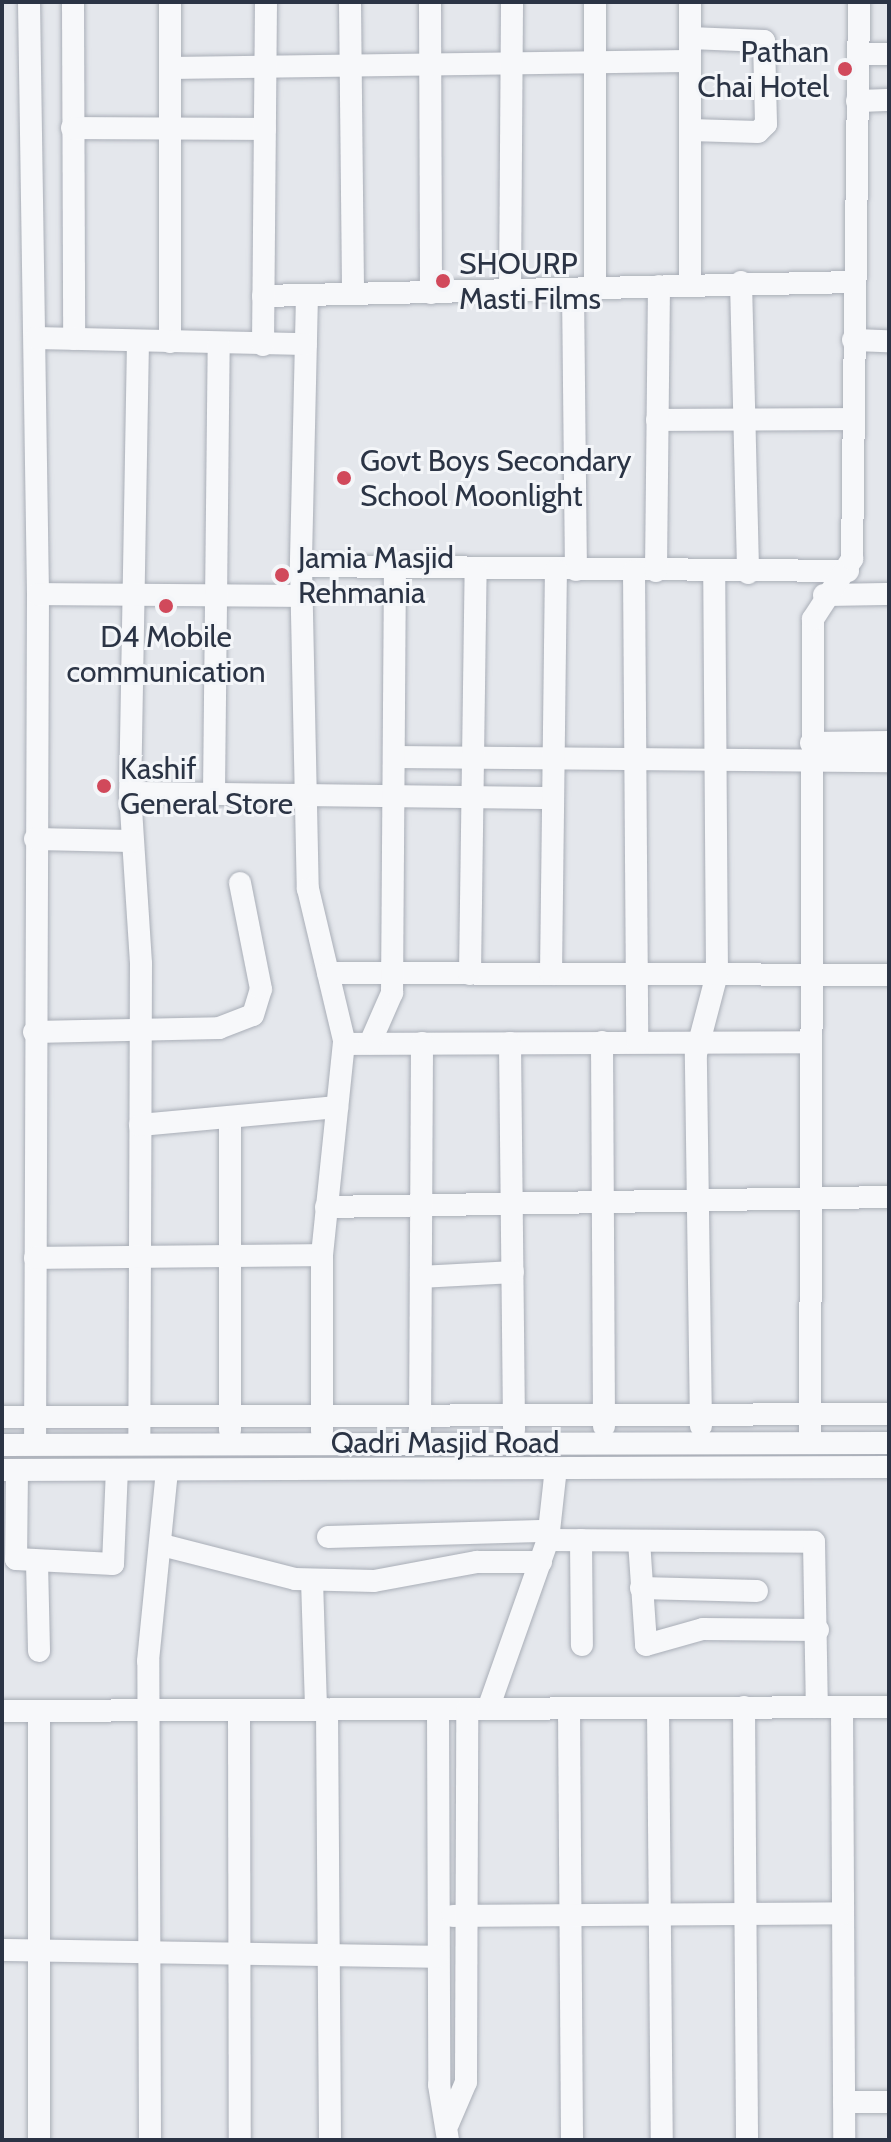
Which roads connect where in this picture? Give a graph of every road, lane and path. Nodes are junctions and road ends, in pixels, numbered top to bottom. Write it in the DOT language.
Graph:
graph roads {
  1 [pos="29,2"];
  2 [pos="73,2"];
  3 [pos="170,2"];
  4 [pos="266,2"];
  5 [pos="350,2"];
  6 [pos="430,2"];
  7 [pos="512,2"];
  8 [pos="595,2"];
  9 [pos="690,2"];
  10 [pos="859,2"];
  11 [pos="690,38"];
  12 [pos="858,54"];
  13 [pos="889,54"];
  14 [pos="690,61"];
  15 [pos="595,63"];
  16 [pos="511,64"];
  17 [pos="430,65"];
  18 [pos="351,66"];
  19 [pos="265,67"];
  20 [pos="170,68"];
  21 [pos="889,100"];
  22 [pos="857,101"];
  23 [pos="170,127"];
  24 [pos="72,128"];
  25 [pos="265,129"];
  26 [pos="690,130"];
  27 [pos="741,282"];
  28 [pos="852,282"];
  29 [pos="690,284"];
  30 [pos="659,286"];
  31 [pos="584,289"];
  32 [pos="510,291"];
  33 [pos="431,293"];
  34 [pos="353,294"];
  35 [pos="307,295"];
  36 [pos="263,296"];
  37 [pos="36,338"];
  38 [pos="74,339"];
  39 [pos="853,340"];
  40 [pos="138,341"];
  41 [pos="889,341"];
  42 [pos="170,342"];
  43 [pos="219,344"];
  44 [pos="306,344"];
  45 [pos="263,345"];
  46 [pos="744,419"];
  47 [pos="853,419"];
  48 [pos="657,420"];
  49 [pos="301,566"];
  50 [pos="395,567"];
  51 [pos="476,569"];
  52 [pos="566,570"];
  53 [pos="645,571"];
  54 [pos="848,571"];
  55 [pos="714,572"];
  56 [pos="748,573"];
  57 [pos="38,594"];
  58 [pos="889,594"];
  59 [pos="133,595"];
  60 [pos="217,595"];
  61 [pos="824,595"];
  62 [pos="301,596"];
  63 [pos="889,742"];
  64 [pos="810,752"];
  65 [pos="394,757"];
  66 [pos="473,760"];
  67 [pos="554,761"];
  68 [pos="889,761"];
  69 [pos="714,762"];
  70 [pos="634,763"];
  71 [pos="130,793"];
  72 [pos="214,794"];
  73 [pos="303,795"];
  74 [pos="394,797"];
  75 [pos="473,797"];
  76 [pos="553,798"];
  77 [pos="35,839"];
  78 [pos="132,841"];
  79 [pos="240,883"];
  80 [pos="328,973"];
  81 [pos="392,974"];
  82 [pos="470,974"];
  83 [pos="551,974"];
  84 [pos="637,974"];
  85 [pos="717,974"];
  86 [pos="889,975"];
  87 [pos="809,977"];
  88 [pos="34,1032"];
  89 [pos="141,1032"];
  90 [pos="344,1041"];
  91 [pos="602,1042"];
  92 [pos="637,1042"];
  93 [pos="696,1042"];
  94 [pos="809,1042"];
  95 [pos="370,1043"];
  96 [pos="422,1043"];
  97 [pos="510,1043"];
  98 [pos="337,1107"];
  99 [pos="230,1117"];
  100 [pos="140,1125"];
  101 [pos="811,1196"];
  102 [pos="889,1197"];
  103 [pos="698,1200"];
  104 [pos="603,1203"];
  105 [pos="513,1205"];
  106 [pos="421,1206"];
  107 [pos="326,1207"];
  108 [pos="322,1255"];
  109 [pos="230,1256"];
  110 [pos="140,1257"];
  111 [pos="35,1258"];
  112 [pos="513,1272"];
  113 [pos="421,1277"];
  114 [pos="604,1412"];
  115 [pos="701,1412"];
  116 [pos="810,1412"];
  117 [pos="889,1414"];
  118 [pos="514,1415"];
  119 [pos="420,1416"];
  120 [pos="2,1417"];
  121 [pos="35,1417"];
  122 [pos="139,1418"];
  123 [pos="230,1418"];
  124 [pos="322,1419"];
  125 [pos="139,1443"];
  126 [pos="230,1443"];
  127 [pos="322,1443"];
  128 [pos="420,1443"];
  129 [pos="514,1443"];
  130 [pos="604,1443"];
  131 [pos="702,1443"];
  132 [pos="810,1443"];
  133 [pos="889,1443"];
  134 [pos="35,1444"];
  135 [pos="2,1445"];
  136 [pos="889,1467"];
  137 [pos="556,1468"];
  138 [pos="10,1470"];
  139 [pos="117,1470"];
  140 [pos="167,1470"];
  141 [pos="328,1537"];
  142 [pos="581,1540"];
  143 [pos="639,1541"];
  144 [pos="546,1544"];
  145 [pos="162,1545"];
  146 [pos="37,1562"];
  147 [pos="312,1580"];
  148 [pos="641,1588"];
  149 [pos="757,1591"];
  150 [pos="818,1630"];
  151 [pos="582,1645"];
  152 [pos="39,1651"];
  153 [pos="744,1707"];
  154 [pos="817,1707"];
  155 [pos="842,1707"];
  156 [pos="889,1707"];
  157 [pos="569,1708"];
  158 [pos="658,1708"];
  159 [pos="478,1709"];
  160 [pos="239,1710"];
  161 [pos="321,1710"];
  162 [pos="438,1710"];
  163 [pos="2,1711"];
  164 [pos="39,1711"];
  165 [pos="148,1711"];
  166 [pos="843,1913"];
  167 [pos="660,1914"];
  168 [pos="745,1914"];
  169 [pos="570,1915"];
  170 [pos="440,1916"];
  171 [pos="467,1916"];
  172 [pos="2,1950"];
  173 [pos="39,1951"];
  174 [pos="151,1952"];
  175 [pos="240,1953"];
  176 [pos="328,1954"];
  177 [pos="438,1957"];
  178 [pos="844,2102"];
  179 [pos="889,2102"];
  180 [pos="448,2132"];
  181 [pos="39,2140"];
  182 [pos="150,2140"];
  183 [pos="240,2140"];
  184 [pos="330,2140"];
  185 [pos="572,2140"];
  186 [pos="662,2140"];
  187 [pos="747,2140"];
  188 [pos="844,2140"];
  1 -- 37 [label="street"];
  2 -- 24 [label="street"];
  3 -- 20 [label="street"];
  4 -- 19 [label="street"];
  5 -- 18 [label="street"];
  6 -- 17 [label="street"];
  7 -- 16 [label="street"];
  8 -- 15 [label="street"];
  9 -- 11 [label="street"];
  10 -- 12 [label="street"];
  11 -- 14 [label="street"];
  11 -- 26 [label="street"];
  12 -- 13 [label="street"];
  12 -- 22 [label="street"];
  14 -- 15 [label="street"];
  14 -- 26 [label="street"];
  15 -- 16 [label="street"];
  15 -- 31 [label="street"];
  16 -- 17 [label="street"];
  16 -- 32 [label="street"];
  17 -- 18 [label="street"];
  17 -- 33 [label="street"];
  18 -- 19 [label="street"];
  18 -- 34 [label="street"];
  19 -- 20 [label="street"];
  19 -- 25 [label="street"];
  20 -- 23 [label="street"];
  21 -- 22 [label="street"];
  22 -- 28 [label="street"];
  23 -- 24 [label="street"];
  23 -- 25 [label="street"];
  23 -- 42 [label="street"];
  24 -- 38 [label="street"];
  25 -- 36 [label="street"];
  26 -- 29 [label="street"];
  27 -- 28 [label="street"];
  27 -- 29 [label="street"];
  27 -- 46 [label="street"];
  28 -- 39 [label="street"];
  29 -- 30 [label="street"];
  30 -- 31 [label="street"];
  30 -- 48 [label="street"];
  31 -- 32 [label="street"];
  31 -- 52 [label="street"];
  32 -- 33 [label="street"];
  33 -- 34 [label="street"];
  34 -- 35 [label="street"];
  35 -- 36 [label="street"];
  35 -- 44 [label="street"];
  36 -- 45 [label="street"];
  37 -- 38 [label="street"];
  37 -- 57 [label="street"];
  38 -- 40 [label="street"];
  39 -- 41 [label="street"];
  39 -- 47 [label="street"];
  40 -- 42 [label="street"];
  40 -- 59 [label="street"];
  42 -- 43 [label="street"];
  43 -- 45 [label="street"];
  43 -- 60 [label="street"];
  44 -- 45 [label="street"];
  44 -- 49 [label="street"];
  46 -- 47 [label="street"];
  46 -- 48 [label="street"];
  46 -- 56 [label="street"];
  47 -- 54 [label="street"];
  48 -- 53 [label="street"];
  49 -- 50 [label="street"];
  49 -- 62 [label="street"];
  50 -- 51 [label="street"];
  50 -- 65 [label="street"];
  51 -- 52 [label="street"];
  51 -- 66 [label="street"];
  52 -- 53 [label="street"];
  52 -- 67 [label="street"];
  53 -- 55 [label="street"];
  53 -- 70 [label="street"];
  54 -- 56 [label="street"];
  54 -- 61 [label="street"];
  55 -- 56 [label="street"];
  55 -- 69 [label="street"];
  57 -- 59 [label="street"];
  57 -- 77 [label="street"];
  58 -- 61 [label="street"];
  59 -- 60 [label="street"];
  59 -- 71 [label="street"];
  60 -- 62 [label="street"];
  60 -- 72 [label="street"];
  61 -- 64 [label="street"];
  62 -- 73 [label="street"];
  63 -- 64 [label="street"];
  64 -- 68 [label="street"];
  64 -- 69 [label="street"];
  64 -- 87 [label="street"];
  65 -- 66 [label="street"];
  65 -- 74 [label="street"];
  66 -- 67 [label="street"];
  66 -- 75 [label="street"];
  67 -- 70 [label="street"];
  67 -- 76 [label="street"];
  69 -- 70 [label="street"];
  69 -- 85 [label="street"];
  70 -- 84 [label="street"];
  71 -- 72 [label="street"];
  71 -- 78 [label="street"];
  72 -- 73 [label="street"];
  73 -- 74 [label="street"];
  73 -- 80 [label="street"];
  74 -- 75 [label="street"];
  74 -- 81 [label="street"];
  75 -- 76 [label="street"];
  75 -- 82 [label="street"];
  76 -- 83 [label="street"];
  77 -- 78 [label="street"];
  77 -- 88 [label="street"];
  78 -- 89 [label="street"];
  79 -- 89 [label="street"];
  80 -- 81 [label="street"];
  80 -- 90 [label="street"];
  81 -- 82 [label="street"];
  81 -- 95 [label="street"];
  82 -- 83 [label="street"];
  83 -- 84 [label="street"];
  84 -- 85 [label="street"];
  84 -- 92 [label="street"];
  85 -- 87 [label="street"];
  85 -- 93 [label="street"];
  86 -- 87 [label="street"];
  87 -- 94 [label="street"];
  88 -- 89 [label="street"];
  88 -- 111 [label="street"];
  89 -- 100 [label="street"];
  90 -- 95 [label="street"];
  90 -- 98 [label="street"];
  91 -- 92 [label="street"];
  91 -- 97 [label="street"];
  91 -- 104 [label="street"];
  92 -- 93 [label="street"];
  93 -- 94 [label="street"];
  93 -- 103 [label="street"];
  94 -- 101 [label="street"];
  95 -- 96 [label="street"];
  96 -- 97 [label="street"];
  96 -- 106 [label="street"];
  97 -- 105 [label="street"];
  98 -- 99 [label="street"];
  98 -- 107 [label="street"];
  99 -- 100 [label="street"];
  99 -- 109 [label="street"];
  100 -- 110 [label="street"];
  101 -- 102 [label="street"];
  101 -- 103 [label="street"];
  101 -- 116 [label="street"];
  103 -- 104 [label="street"];
  103 -- 115 [label="street"];
  104 -- 105 [label="street"];
  104 -- 114 [label="street"];
  105 -- 106 [label="street"];
  105 -- 112 [label="street"];
  106 -- 107 [label="street"];
  106 -- 113 [label="street"];
  107 -- 108 [label="street"];
  108 -- 109 [label="street"];
  108 -- 124 [label="street"];
  109 -- 110 [label="street"];
  109 -- 123 [label="street"];
  110 -- 111 [label="street"];
  110 -- 122 [label="street"];
  111 -- 121 [label="street"];
  112 -- 113 [label="street"];
  112 -- 118 [label="street"];
  113 -- 119 [label="street"];
  114 -- 115 [label="street"];
  114 -- 118 [label="street"];
  114 -- 130 [label="street"];
  115 -- 116 [label="street"];
  115 -- 131 [label="street"];
  116 -- 117 [label="street"];
  116 -- 132 [label="street"];
  118 -- 119 [label="street"];
  118 -- 129 [label="street"];
  119 -- 124 [label="street"];
  119 -- 128 [label="street"];
  120 -- 121 [label="street"];
  121 -- 122 [label="street"];
  121 -- 134 [label="street"];
  122 -- 123 [label="street"];
  122 -- 125 [label="street"];
  123 -- 124 [label="street"];
  123 -- 126 [label="street"];
  124 -- 127 [label="street"];
  125 -- 126 [label="street, Qadri Masjid Road"];
  125 -- 134 [label="street, Qadri Masjid Road"];
  126 -- 127 [label="street, Qadri Masjid Road"];
  127 -- 128 [label="street, Qadri Masjid Road"];
  128 -- 129 [label="street, Qadri Masjid Road"];
  129 -- 130 [label="street, Qadri Masjid Road"];
  130 -- 131 [label="street, Qadri Masjid Road"];
  131 -- 132 [label="street, Qadri Masjid Road"];
  132 -- 133 [label="street, Qadri Masjid Road"];
  134 -- 135 [label="street, Qadri Masjid Road"];
  136 -- 137 [label="street, Qadri Masjid Road"];
  137 -- 140 [label="street, Qadri Masjid Road"];
  137 -- 144 [label="street"];
  138 -- 139 [label="street, Qadri Masjid Road"];
  138 -- 146 [label="street"];
  139 -- 140 [label="street, Qadri Masjid Road"];
  139 -- 146 [label="street"];
  140 -- 145 [label="street"];
  141 -- 144 [label="street"];
  142 -- 143 [label="street"];
  142 -- 144 [label="street"];
  142 -- 151 [label="street"];
  143 -- 148 [label="street"];
  143 -- 150 [label="street"];
  144 -- 147 [label="street"];
  144 -- 159 [label="street"];
  145 -- 147 [label="street"];
  145 -- 165 [label="street"];
  146 -- 152 [label="street"];
  147 -- 161 [label="street"];
  148 -- 149 [label="street"];
  148 -- 150 [label="street"];
  150 -- 154 [label="street"];
  153 -- 154 [label="street"];
  153 -- 158 [label="street"];
  153 -- 168 [label="street"];
  154 -- 155 [label="street"];
  155 -- 156 [label="street"];
  155 -- 166 [label="street"];
  157 -- 158 [label="street"];
  157 -- 159 [label="street"];
  157 -- 169 [label="street"];
  158 -- 167 [label="street"];
  159 -- 162 [label="street"];
  159 -- 171 [label="street"];
  160 -- 161 [label="street"];
  160 -- 165 [label="street"];
  160 -- 175 [label="street"];
  161 -- 162 [label="street"];
  161 -- 176 [label="street"];
  162 -- 170 [label="street"];
  163 -- 164 [label="street"];
  164 -- 165 [label="street"];
  164 -- 173 [label="street"];
  165 -- 174 [label="street"];
  166 -- 168 [label="street"];
  166 -- 178 [label="street"];
  167 -- 168 [label="street"];
  167 -- 169 [label="street"];
  167 -- 186 [label="street"];
  168 -- 187 [label="street"];
  169 -- 171 [label="street"];
  169 -- 185 [label="street"];
  170 -- 171 [label="street"];
  170 -- 177 [label="street"];
  171 -- 180 [label="street"];
  172 -- 173 [label="street"];
  173 -- 174 [label="street"];
  173 -- 181 [label="street"];
  174 -- 175 [label="street"];
  174 -- 182 [label="street"];
  175 -- 176 [label="street"];
  175 -- 183 [label="street"];
  176 -- 177 [label="street"];
  176 -- 184 [label="street"];
  177 -- 180 [label="street"];
  178 -- 179 [label="street"];
  178 -- 188 [label="street"];
}
